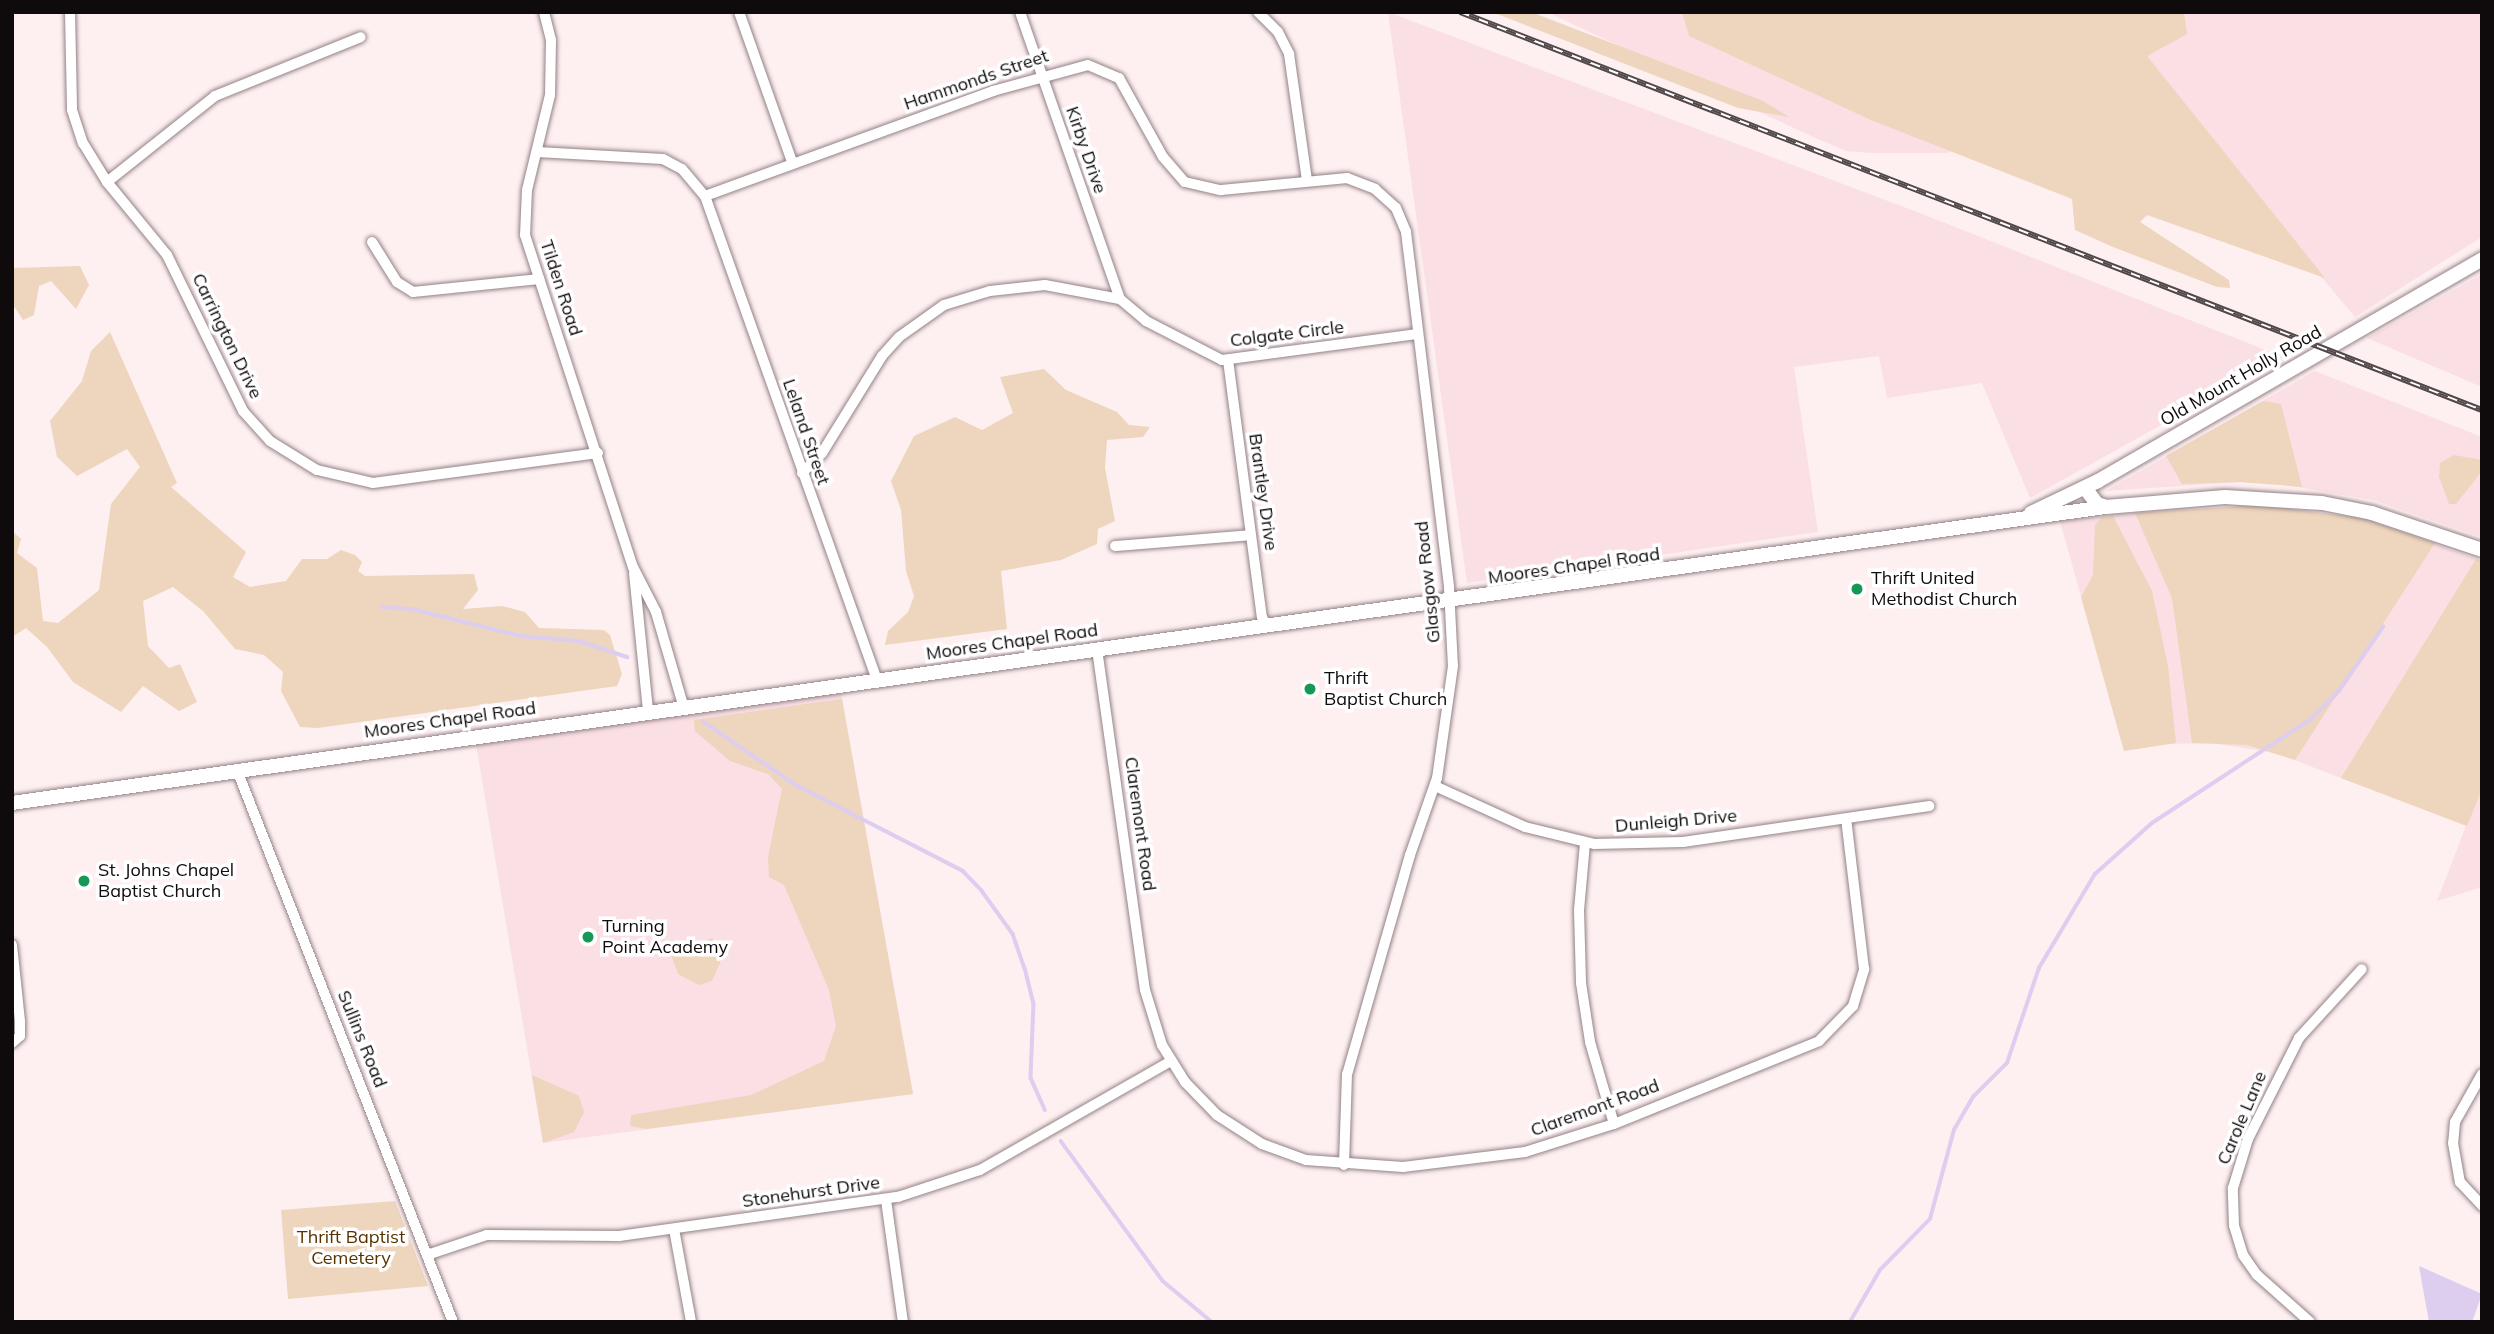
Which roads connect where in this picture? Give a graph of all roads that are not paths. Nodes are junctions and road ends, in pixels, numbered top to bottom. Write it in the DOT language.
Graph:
graph roads {
  1 [pos="70,12"];
  2 [pos="544,12"];
  3 [pos="739,12"];
  4 [pos="1020,12"];
  5 [pos="1258,12"];
  6 [pos="361,37"];
  7 [pos="1042,75"];
  8 [pos="537,152"];
  9 [pos="792,162"];
  10 [pos="1307,180"];
  11 [pos="107,182"];
  12 [pos="705,196"];
  13 [pos="1387,197"];
  14 [pos="372,242"];
  15 [pos="2482,259"];
  16 [pos="538,279"];
  17 [pos="1120,299"];
  18 [pos="1417,334"];
  19 [pos="1228,360"];
  20 [pos="598,453"];
  21 [pos="802,473"];
  22 [pos="2085,488"];
  23 [pos="2106,508"];
  24 [pos="2016,518"];
  25 [pos="1251,535"];
  26 [pos="1115,547"];
  27 [pos="2482,550"];
  28 [pos="633,567"];
  29 [pos="1450,603"];
  30 [pos="1267,627"];
  31 [pos="1097,649"];
  32 [pos="877,680"];
  33 [pos="683,705"];
  34 [pos="648,710"];
  35 [pos="237,770"];
  36 [pos="1435,786"];
  37 [pos="12,803"];
  38 [pos="1930,806"];
  39 [pos="1846,819"];
  40 [pos="1585,843"];
  41 [pos="12,945"];
  42 [pos="2362,969"];
  43 [pos="12,1043"];
  44 [pos="1171,1062"];
  45 [pos="2482,1074"];
  46 [pos="1614,1124"];
  47 [pos="1344,1165"];
  48 [pos="886,1200"];
  49 [pos="2482,1206"];
  50 [pos="674,1229"];
  51 [pos="428,1255"];
  52 [pos="453,1322"];
  53 [pos="691,1322"];
  54 [pos="903,1322"];
  55 [pos="2310,1322"];
  1 -- 11 [label="street, Carrington Drive"];
  2 -- 8 [label="street, Tilden Road"];
  3 -- 9 [label="street"];
  4 -- 7 [label="street, Kirby Drive"];
  5 -- 10 [label="street"];
  6 -- 11 [label="street"];
  7 -- 9 [label="street, Hammonds Street"];
  7 -- 10 [label="street, Hammonds Street"];
  7 -- 17 [label="street, Kirby Drive"];
  8 -- 12 [label="street"];
  8 -- 16 [label="street, Tilden Road"];
  9 -- 12 [label="street, Hammonds Street"];
  10 -- 13 [label="street, Hammonds Street"];
  11 -- 20 [label="street, Carrington Drive"];
  12 -- 21 [label="street, Leland Street"];
  13 -- 18 [label="street, Glasgow Road"];
  14 -- 16 [label="street"];
  15 -- 22 [label="main road, Old Mount Holly Road"];
  16 -- 20 [label="street, Tilden Road"];
  17 -- 19 [label="street, Colgate Circle"];
  17 -- 21 [label="street, Colgate Circle"];
  18 -- 19 [label="street, Colgate Circle"];
  18 -- 29 [label="street, Glasgow Road"];
  19 -- 25 [label="street, Brantley Drive"];
  20 -- 28 [label="street, Tilden Road"];
  21 -- 32 [label="street, Leland Street"];
  22 -- 23 [label="main road"];
  22 -- 24 [label="main road, Old Mount Holly Road"];
  23 -- 24 [label="main road"];
  23 -- 27 [label="main road"];
  24 -- 29 [label="main road, Moores Chapel Road"];
  25 -- 26 [label="street"];
  25 -- 30 [label="street, Brantley Drive"];
  28 -- 33 [label="street, Tilden Road"];
  28 -- 34 [label="street, Tilden Road"];
  29 -- 30 [label="main road, Moores Chapel Road"];
  29 -- 36 [label="street, Glasgow Road"];
  30 -- 31 [label="main road, Moores Chapel Road"];
  31 -- 32 [label="main road, Moores Chapel Road"];
  31 -- 44 [label="street, Claremont Road"];
  32 -- 33 [label="main road, Moores Chapel Road"];
  33 -- 34 [label="main road, Moores Chapel Road"];
  34 -- 35 [label="main road, Moores Chapel Road"];
  35 -- 37 [label="main road, Moores Chapel Road"];
  35 -- 51 [label="street, Sullins Road"];
  36 -- 40 [label="street, Dunleigh Drive"];
  36 -- 47 [label="street, Glasgow Road"];
  38 -- 39 [label="street, Dunleigh Drive"];
  39 -- 40 [label="street, Dunleigh Drive"];
  39 -- 46 [label="street, Claremont Road"];
  40 -- 46 [label="street"];
  41 -- 43 [label="street"];
  42 -- 55 [label="street, Carole Lane"];
  44 -- 47 [label="street, Claremont Road"];
  44 -- 48 [label="street, Stonehurst Drive"];
  45 -- 49 [label="street"];
  46 -- 47 [label="street, Claremont Road"];
  48 -- 50 [label="street, Stonehurst Drive"];
  48 -- 54 [label="street"];
  50 -- 51 [label="street, Stonehurst Drive"];
  50 -- 53 [label="street"];
  51 -- 52 [label="street, Sullins Road"];
}
